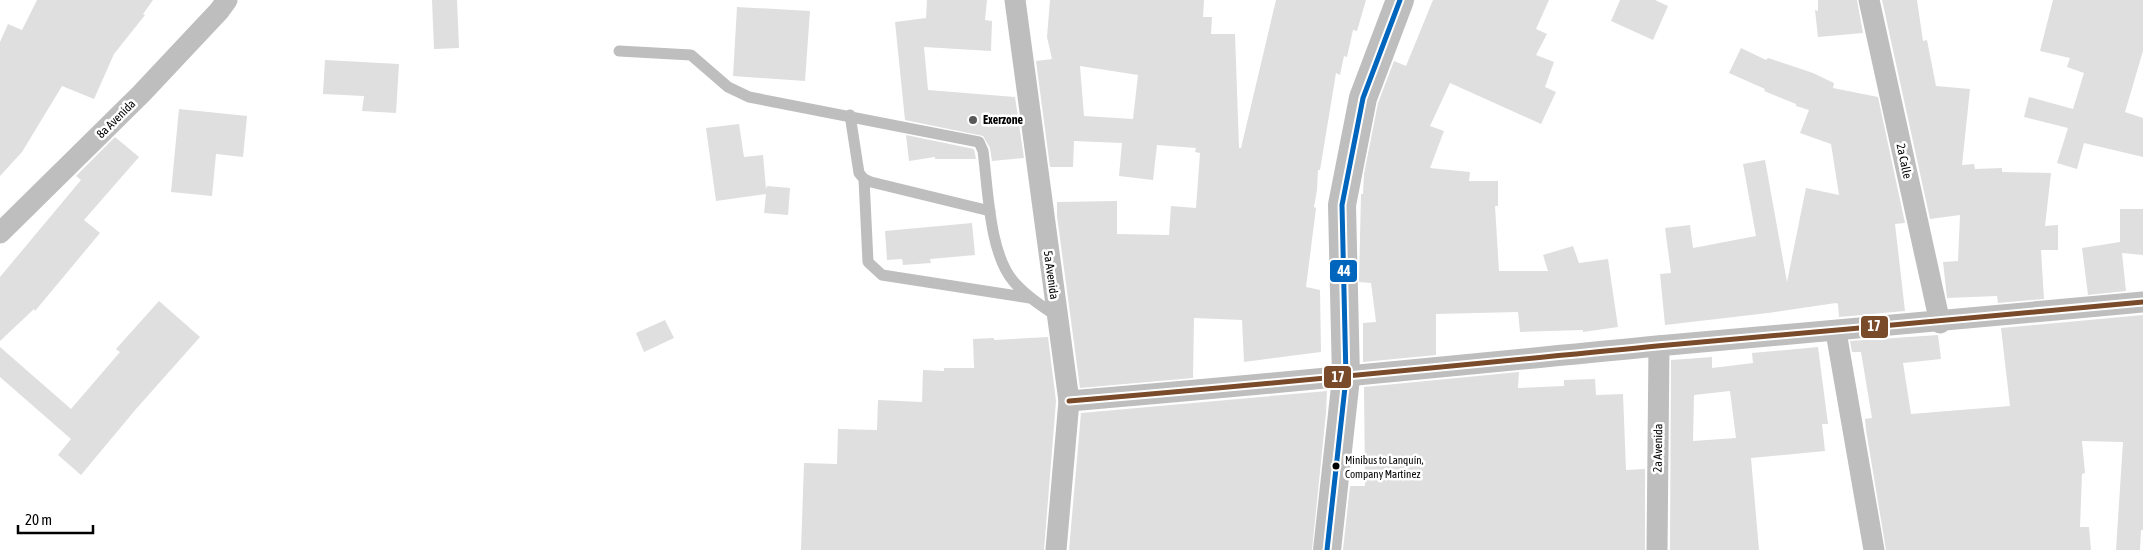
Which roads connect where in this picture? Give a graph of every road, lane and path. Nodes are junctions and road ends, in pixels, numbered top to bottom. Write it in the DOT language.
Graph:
graph roads {
  1 [pos="227,0"];
  2 [pos="1015,0"];
  3 [pos="1400,0"];
  4 [pos="1869,0"];
  5 [pos="619,51"];
  6 [pos="850,115"];
  7 [pos="864,179"];
  8 [pos="990,211"];
  9 [pos="0,233"];
  10 [pos="1030,298"];
  11 [pos="2143,302"];
  12 [pos="1056,316"];
  13 [pos="1940,323"];
  14 [pos="1836,332"];
  15 [pos="1659,346"];
  16 [pos="1346,378"];
  17 [pos="1069,401"];
  18 [pos="1056,550"];
  19 [pos="1327,550"];
  20 [pos="1657,550"];
  21 [pos="1874,550"];
  1 -- 9 [label="street, 8a Avenida"];
  2 -- 12 [label="street, 5a Avenida"];
  3 -- 16 [label="street"];
  4 -- 13 [label="street, 2a Calle"];
  5 -- 6 [label="lane"];
  6 -- 7 [label="lane"];
  6 -- 8 [label="lane"];
  7 -- 8 [label="lane"];
  7 -- 10 [label="lane"];
  8 -- 10 [label="lane"];
  10 -- 12 [label="lane"];
  11 -- 13 [label="street"];
  12 -- 17 [label="street, 5a Avenida"];
  13 -- 14 [label="street"];
  14 -- 15 [label="street"];
  14 -- 21 [label="street"];
  15 -- 16 [label="street"];
  15 -- 20 [label="street, 2a Avenida"];
  16 -- 17 [label="street"];
  16 -- 19 [label="street"];
  17 -- 18 [label="street, 5a Avenida"];
}
